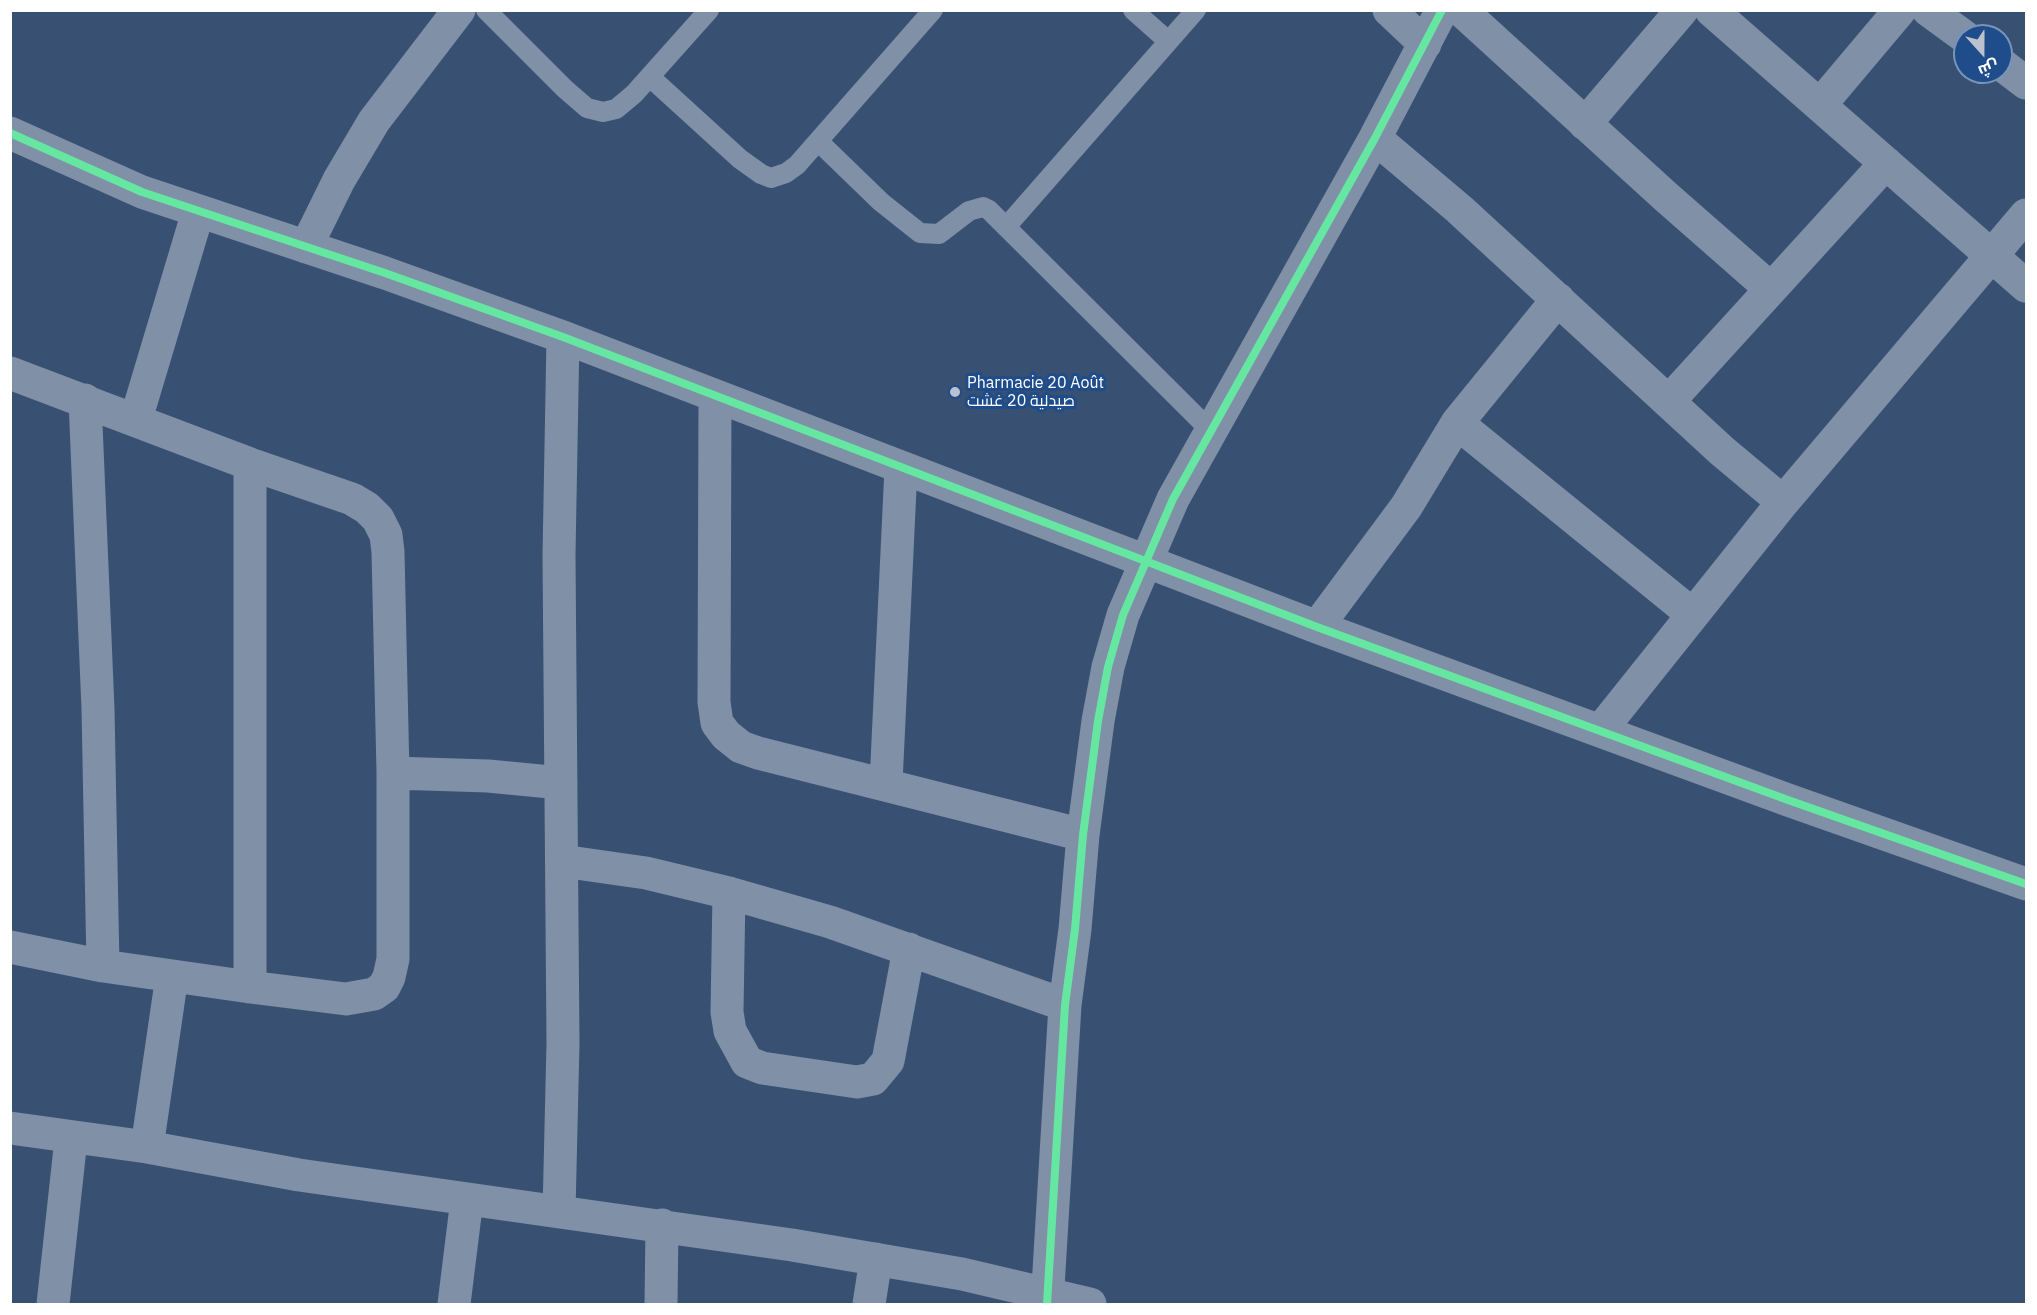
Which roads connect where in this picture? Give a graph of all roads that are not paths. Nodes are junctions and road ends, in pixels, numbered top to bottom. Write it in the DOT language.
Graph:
graph roads {
  1 [pos="459,10"];
  2 [pos="486,10"];
  3 [pos="709,10"];
  4 [pos="933,10"];
  5 [pos="1133,10"];
  6 [pos="1196,10"];
  7 [pos="1389,10"];
  8 [pos="1442,10"];
  9 [pos="1461,10"];
  10 [pos="1682,10"];
  11 [pos="1711,10"];
  12 [pos="1900,10"];
  13 [pos="1928,10"];
  14 [pos="1953,28"];
  15 [pos="1168,41"];
  16 [pos="1425,44"];
  17 [pos="2013,73"];
  18 [pos="650,77"];
  19 [pos="2026,83"];
  20 [pos="1820,105"];
  21 [pos="1584,124"];
  22 [pos="10,133"];
  23 [pos="1375,138"];
  24 [pos="819,142"];
  25 [pos="1886,163"];
  26 [pos="198,212"];
  27 [pos="2026,215"];
  28 [pos="1006,226"];
  29 [pos="306,247"];
  30 [pos="1994,257"];
  31 [pos="2026,286"];
  32 [pos="1771,289"];
  33 [pos="1558,299"];
  34 [pos="563,337"];
  35 [pos="10,373"];
  36 [pos="715,397"];
  37 [pos="85,400"];
  38 [pos="1669,401"];
  39 [pos="136,419"];
  40 [pos="1457,423"];
  41 [pos="1211,431"];
  42 [pos="249,464"];
  43 [pos="901,468"];
  44 [pos="1783,502"];
  45 [pos="1145,559"];
  46 [pos="1692,614"];
  47 [pos="1317,627"];
  48 [pos="1600,731"];
  49 [pos="393,773"];
  50 [pos="561,783"];
  51 [pos="886,783"];
  52 [pos="1083,835"];
  53 [pos="562,861"];
  54 [pos="2026,884"];
  55 [pos="729,893"];
  56 [pos="10,947"];
  57 [pos="909,949"];
  58 [pos="103,966"];
  59 [pos="172,976"];
  60 [pos="250,987"];
  61 [pos="1065,1005"];
  62 [pos="10,1128"];
  63 [pos="71,1138"];
  64 [pos="147,1147"];
  65 [pos="467,1199"];
  66 [pos="559,1212"];
  67 [pos="662,1225"];
  68 [pos="876,1259"];
  69 [pos="1047,1300"];
  70 [pos="53,1305"];
  71 [pos="454,1305"];
  72 [pos="661,1305"];
  73 [pos="869,1305"];
  74 [pos="1090,1305"];
  1 -- 29 [label="street"];
  2 -- 18 [label="lane"];
  3 -- 18 [label="lane"];
  4 -- 24 [label="lane"];
  5 -- 15 [label="lane"];
  6 -- 15 [label="lane"];
  7 -- 16 [label="street"];
  8 -- 16 [label="street"];
  9 -- 21 [label="street"];
  10 -- 21 [label="street"];
  11 -- 20 [label="street"];
  12 -- 20 [label="street"];
  13 -- 14 [label="street"];
  15 -- 28 [label="lane"];
  16 -- 23 [label="street"];
  17 -- 19 [label="street"];
  18 -- 24 [label="lane"];
  20 -- 25 [label="street"];
  21 -- 32 [label="street"];
  22 -- 26 [label="street"];
  23 -- 33 [label="street"];
  23 -- 41 [label="street"];
  24 -- 28 [label="lane"];
  25 -- 30 [label="street"];
  25 -- 32 [label="street"];
  26 -- 29 [label="street"];
  26 -- 39 [label="street"];
  27 -- 30 [label="street"];
  28 -- 41 [label="lane"];
  29 -- 34 [label="street"];
  30 -- 31 [label="street"];
  30 -- 44 [label="street"];
  32 -- 38 [label="street"];
  33 -- 38 [label="street"];
  33 -- 40 [label="street"];
  34 -- 36 [label="street"];
  34 -- 50 [label="street"];
  35 -- 37 [label="street"];
  36 -- 43 [label="street"];
  36 -- 51 [label="street"];
  37 -- 39 [label="street"];
  37 -- 58 [label="street"];
  38 -- 44 [label="street"];
  39 -- 42 [label="street"];
  40 -- 46 [label="street"];
  40 -- 47 [label="street"];
  41 -- 45 [label="street"];
  42 -- 49 [label="street"];
  42 -- 60 [label="street"];
  43 -- 45 [label="street"];
  43 -- 51 [label="street"];
  44 -- 46 [label="street"];
  45 -- 47 [label="street"];
  45 -- 52 [label="street"];
  46 -- 48 [label="street"];
  47 -- 48 [label="street"];
  48 -- 54 [label="street"];
  49 -- 50 [label="street"];
  49 -- 60 [label="street"];
  50 -- 53 [label="street"];
  51 -- 52 [label="street"];
  52 -- 61 [label="street"];
  53 -- 55 [label="street"];
  53 -- 66 [label="street"];
  55 -- 57 [label="street"];
  55 -- 57 [label="street"];
  56 -- 58 [label="street"];
  57 -- 61 [label="street"];
  58 -- 59 [label="street"];
  59 -- 60 [label="street"];
  59 -- 64 [label="street"];
  61 -- 69 [label="street"];
  62 -- 63 [label="street"];
  63 -- 64 [label="street"];
  63 -- 70 [label="street"];
  64 -- 65 [label="street"];
  65 -- 66 [label="street"];
  65 -- 71 [label="street"];
  66 -- 67 [label="street"];
  67 -- 68 [label="street"];
  67 -- 72 [label="street"];
  68 -- 69 [label="street"];
  68 -- 73 [label="street"];
  69 -- 74 [label="street"];
}
